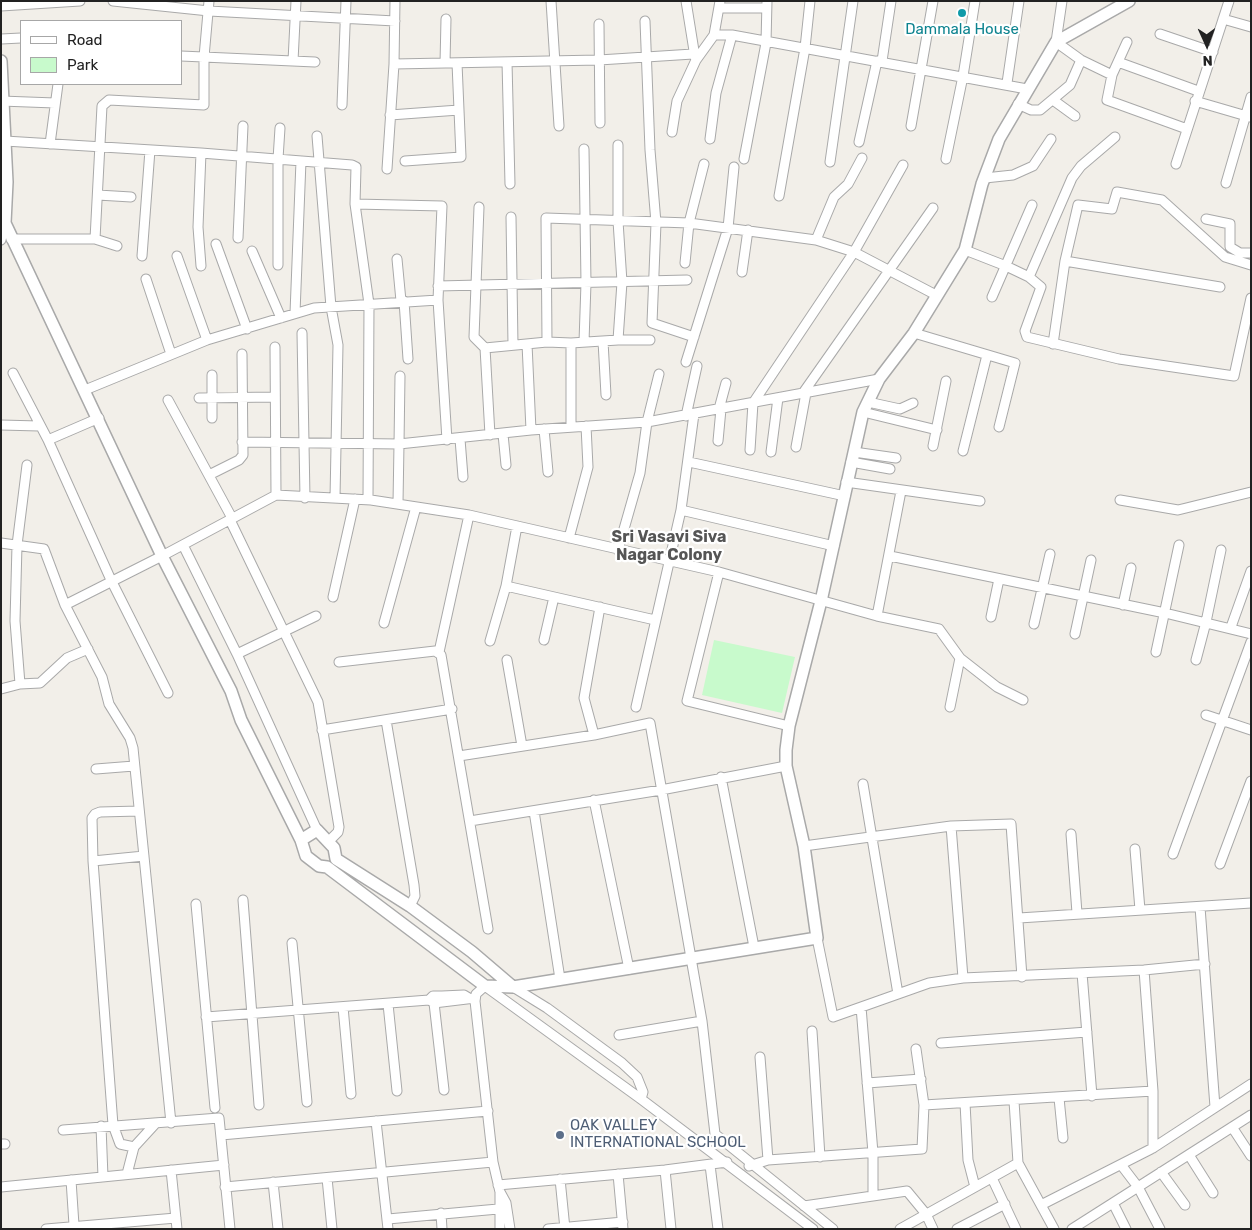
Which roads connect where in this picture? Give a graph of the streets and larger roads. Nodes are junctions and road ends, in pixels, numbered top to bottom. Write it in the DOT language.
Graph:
graph roads {
  1 [pos="80,1"];
  2 [pos="113,1"];
  3 [pos="296,1"];
  4 [pos="346,1"];
  5 [pos="395,1"];
  6 [pos="551,1"];
  7 [pos="686,1"];
  8 [pos="810,1"];
  9 [pos="853,1"];
  10 [pos="891,1"];
  11 [pos="933,1"];
  12 [pos="974,1"];
  13 [pos="1019,1"];
  14 [pos="1062,1"];
  15 [pos="1129,1"];
  16 [pos="1229,1"];
  17 [pos="720,4"];
  18 [pos="767,5"];
  19 [pos="1,6"];
  20 [pos="209,6"];
  21 [pos="296,14"];
  22 [pos="345,18"];
  23 [pos="446,19"];
  24 [pos="1223,19"];
  25 [pos="395,21"];
  26 [pos="645,21"];
  27 [pos="600,24"];
  28 [pos="1251,27"];
  29 [pos="1160,34"];
  30 [pos="714,35"];
  31 [pos="732,35"];
  32 [pos="20,38"];
  33 [pos="1,39"];
  34 [pos="1056,42"];
  35 [pos="1127,42"];
  36 [pos="766,43"];
  37 [pos="805,48"];
  38 [pos="1213,52"];
  39 [pos="647,55"];
  40 [pos="182,56"];
  41 [pos="847,56"];
  42 [pos="204,57"];
  43 [pos="694,57"];
  44 [pos="555,60"];
  45 [pos="599,60"];
  46 [pos="1081,60"];
  47 [pos="1,61"];
  48 [pos="293,61"];
  49 [pos="880,61"];
  50 [pos="315,62"];
  51 [pos="507,62"];
  52 [pos="1118,62"];
  53 [pos="445,63"];
  54 [pos="457,63"];
  55 [pos="394,64"];
  56 [pos="922,70"];
  57 [pos="1112,75"];
  58 [pos="963,76"];
  59 [pos="1007,83"];
  60 [pos="58,85"];
  61 [pos="1027,89"];
  62 [pos="1198,91"];
  63 [pos="1251,97"];
  64 [pos="1053,100"];
  65 [pos="3,101"];
  66 [pos="1195,101"];
  67 [pos="55,103"];
  68 [pos="1018,104"];
  69 [pos="342,105"];
  70 [pos="459,110"];
  71 [pos="390,115"];
  72 [pos="1075,116"];
  73 [pos="1248,117"];
  74 [pos="600,123"];
  75 [pos="243,126"];
  76 [pos="559,126"];
  77 [pos="911,126"];
  78 [pos="280,128"];
  79 [pos="1187,128"];
  80 [pos="672,132"];
  81 [pos="317,136"];
  82 [pos="1115,137"];
  83 [pos="1051,138"];
  84 [pos="710,140"];
  85 [pos="5,141"];
  86 [pos="858,142"];
  87 [pos="50,144"];
  88 [pos="618,145"];
  89 [pos="100,146"];
  90 [pos="584,149"];
  91 [pos="150,150"];
  92 [pos="201,153"];
  93 [pos="241,156"];
  94 [pos="862,158"];
  95 [pos="278,159"];
  96 [pos="744,159"];
  97 [pos="946,159"];
  98 [pos="301,161"];
  99 [pos="405,161"];
  100 [pos="830,162"];
  101 [pos="321,163"];
  102 [pos="704,164"];
  103 [pos="1176,164"];
  104 [pos="903,165"];
  105 [pos="734,167"];
  106 [pos="387,169"];
  107 [pos="4,182"];
  108 [pos="1226,183"];
  109 [pos="510,184"];
  110 [pos="982,185"];
  111 [pos="98,195"];
  112 [pos="779,196"];
  113 [pos="131,197"];
  114 [pos="355,204"];
  115 [pos="1032,206"];
  116 [pos="479,207"];
  117 [pos="933,208"];
  118 [pos="511,217"];
  119 [pos="584,218"];
  120 [pos="1206,219"];
  121 [pos="618,221"];
  122 [pos="656,223"];
  123 [pos="689,223"];
  124 [pos="728,228"];
  125 [pos="748,230"];
  126 [pos="238,238"];
  127 [pos="94,239"];
  128 [pos="6,240"];
  129 [pos="816,240"];
  130 [pos="216,244"];
  131 [pos="117,246"];
  132 [pos="965,250"];
  133 [pos="252,251"];
  134 [pos="854,252"];
  135 [pos="1251,253"];
  136 [pos="142,256"];
  137 [pos="176,256"];
  138 [pos="397,259"];
  139 [pos="1065,261"];
  140 [pos="685,263"];
  141 [pos="278,265"];
  142 [pos="1251,265"];
  143 [pos="201,266"];
  144 [pos="1006,266"];
  145 [pos="742,272"];
  146 [pos="890,272"];
  147 [pos="1029,277"];
  148 [pos="146,279"];
  149 [pos="687,280"];
  150 [pos="653,281"];
  151 [pos="622,282"];
  152 [pos="586,283"];
  153 [pos="512,284"];
  154 [pos="548,284"];
  155 [pos="438,286"];
  156 [pos="477,286"];
  157 [pos="1220,287"];
  158 [pos="936,295"];
  159 [pos="992,297"];
  160 [pos="1251,298"];
  161 [pos="438,300"];
  162 [pos="403,301"];
  163 [pos="369,304"];
  164 [pos="331,307"];
  165 [pos="295,314"];
  166 [pos="281,318"];
  167 [pos="247,329"];
  168 [pos="302,333"];
  169 [pos="914,333"];
  170 [pos="694,337"];
  171 [pos="207,340"];
  172 [pos="618,340"];
  173 [pos="650,340"];
  174 [pos="603,341"];
  175 [pos="547,342"];
  176 [pos="584,342"];
  177 [pos="570,343"];
  178 [pos="527,344"];
  179 [pos="1053,344"];
  180 [pos="513,345"];
  181 [pos="275,347"];
  182 [pos="485,348"];
  183 [pos="171,354"];
  184 [pos="242,354"];
  185 [pos="987,355"];
  186 [pos="408,359"];
  187 [pos="686,362"];
  188 [pos="698,366"];
  189 [pos="12,373"];
  190 [pos="659,374"];
  191 [pos="212,375"];
  192 [pos="400,376"];
  193 [pos="880,379"];
  194 [pos="946,381"];
  195 [pos="726,382"];
  196 [pos="85,390"];
  197 [pos="804,393"];
  198 [pos="606,395"];
  199 [pos="199,398"];
  200 [pos="212,398"];
  201 [pos="242,398"];
  202 [pos="275,398"];
  203 [pos="778,398"];
  204 [pos="168,400"];
  205 [pos="753,402"];
  206 [pos="912,403"];
  207 [pos="865,407"];
  208 [pos="720,409"];
  209 [pos="690,415"];
  210 [pos="99,418"];
  211 [pos="212,418"];
  212 [pos="648,422"];
  213 [pos="1,425"];
  214 [pos="39,426"];
  215 [pos="586,426"];
  216 [pos="571,427"];
  217 [pos="999,427"];
  218 [pos="544,429"];
  219 [pos="531,430"];
  220 [pos="936,430"];
  221 [pos="503,434"];
  222 [pos="490,435"];
  223 [pos="460,439"];
  224 [pos="48,440"];
  225 [pos="448,440"];
  226 [pos="718,441"];
  227 [pos="242,442"];
  228 [pos="275,443"];
  229 [pos="304,444"];
  230 [pos="336,444"];
  231 [pos="369,444"];
  232 [pos="399,444"];
  233 [pos="934,446"];
  234 [pos="796,447"];
  235 [pos="750,450"];
  236 [pos="963,451"];
  237 [pos="771,452"];
  238 [pos="852,457"];
  239 [pos="896,458"];
  240 [pos="689,462"];
  241 [pos="27,465"];
  242 [pos="506,465"];
  243 [pos="890,469"];
  244 [pos="548,472"];
  245 [pos="209,475"];
  246 [pos="463,477"];
  247 [pos="846,482"];
  248 [pos="900,490"];
  249 [pos="1251,492"];
  250 [pos="276,495"];
  251 [pos="845,496"];
  252 [pos="305,498"];
  253 [pos="335,498"];
  254 [pos="355,499"];
  255 [pos="368,500"];
  256 [pos="1120,500"];
  257 [pos="980,501"];
  258 [pos="398,503"];
  259 [pos="416,507"];
  260 [pos="681,510"];
  261 [pos="469,515"];
  262 [pos="231,519"];
  263 [pos="517,526"];
  264 [pos="569,538"];
  265 [pos="1,543"];
  266 [pos="17,545"];
  267 [pos="183,545"];
  268 [pos="1179,545"];
  269 [pos="834,546"];
  270 [pos="618,550"];
  271 [pos="1221,550"];
  272 [pos="1050,554"];
  273 [pos="162,556"];
  274 [pos="890,556"];
  275 [pos="1091,560"];
  276 [pos="668,561"];
  277 [pos="1131,568"];
  278 [pos="1251,571"];
  279 [pos="719,572"];
  280 [pos="999,579"];
  281 [pos="111,580"];
  282 [pos="506,586"];
  283 [pos="1042,588"];
  284 [pos="554,596"];
  285 [pos="333,597"];
  286 [pos="1083,597"];
  287 [pos="821,601"];
  288 [pos="65,605"];
  289 [pos="1123,605"];
  290 [pos="600,607"];
  291 [pos="1165,613"];
  292 [pos="316,616"];
  293 [pos="876,616"];
  294 [pos="991,617"];
  295 [pos="655,620"];
  296 [pos="1206,622"];
  297 [pos="384,623"];
  298 [pos="1034,624"];
  299 [pos="1231,627"];
  300 [pos="284,631"];
  301 [pos="1075,634"];
  302 [pos="1251,634"];
  303 [pos="544,640"];
  304 [pos="490,641"];
  305 [pos="1251,642"];
  306 [pos="88,649"];
  307 [pos="438,652"];
  308 [pos="1156,652"];
  309 [pos="238,654"];
  310 [pos="960,658"];
  311 [pos="507,660"];
  312 [pos="1196,660"];
  313 [pos="339,662"];
  314 [pos="20,684"];
  315 [pos="1,689"];
  316 [pos="168,693"];
  317 [pos="1023,700"];
  318 [pos="636,707"];
  319 [pos="950,707"];
  320 [pos="452,709"];
  321 [pos="1206,715"];
  322 [pos="386,720"];
  323 [pos="1222,720"];
  324 [pos="789,726"];
  325 [pos="322,730"];
  326 [pos="1251,730"];
  327 [pos="594,735"];
  328 [pos="522,746"];
  329 [pos="459,756"];
  330 [pos="134,766"];
  331 [pos="786,766"];
  332 [pos="96,769"];
  333 [pos="721,777"];
  334 [pos="1251,781"];
  335 [pos="863,784"];
  336 [pos="661,790"];
  337 [pos="594,800"];
  338 [pos="139,811"];
  339 [pos="534,811"];
  340 [pos="470,820"];
  341 [pos="951,826"];
  342 [pos="317,830"];
  343 [pos="1071,834"];
  344 [pos="871,838"];
  345 [pos="301,840"];
  346 [pos="328,842"];
  347 [pos="804,846"];
  348 [pos="1135,849"];
  349 [pos="1173,854"];
  350 [pos="144,856"];
  351 [pos="93,861"];
  352 [pos="342,863"];
  353 [pos="1220,864"];
  354 [pos="334,874"];
  355 [pos="243,900"];
  356 [pos="413,901"];
  357 [pos="1251,903"];
  358 [pos="196,904"];
  359 [pos="1200,907"];
  360 [pos="1140,910"];
  361 [pos="1077,913"];
  362 [pos="1019,918"];
  363 [pos="488,929"];
  364 [pos="817,938"];
  365 [pos="292,942"];
  366 [pos="754,947"];
  367 [pos="691,958"];
  368 [pos="1205,964"];
  369 [pos="629,969"];
  370 [pos="1144,970"];
  371 [pos="1082,972"];
  372 [pos="1022,977"];
  373 [pos="963,978"];
  374 [pos="560,979"];
  375 [pos="485,986"];
  376 [pos="513,987"];
  377 [pos="898,994"];
  378 [pos="472,998"];
  379 [pos="431,1001"];
  380 [pos="388,1004"];
  381 [pos="343,1007"];
  382 [pos="861,1007"];
  383 [pos="299,1010"];
  384 [pos="252,1014"];
  385 [pos="206,1017"];
  386 [pos="702,1022"];
  387 [pos="812,1031"];
  388 [pos="1087,1032"];
  389 [pos="619,1036"];
  390 [pos="941,1043"];
  391 [pos="916,1049"];
  392 [pos="760,1057"];
  393 [pos="921,1080"];
  394 [pos="867,1083"];
  395 [pos="1251,1084"];
  396 [pos="444,1090"];
  397 [pos="397,1091"];
  398 [pos="1153,1091"];
  399 [pos="351,1094"];
  400 [pos="1092,1096"];
  401 [pos="641,1098"];
  402 [pos="1059,1098"];
  403 [pos="1014,1101"];
  404 [pos="307,1102"];
  405 [pos="965,1103"];
  406 [pos="259,1105"];
  407 [pos="924,1106"];
  408 [pos="1215,1107"];
  409 [pos="214,1108"];
  410 [pos="488,1111"];
  411 [pos="1251,1115"];
  412 [pos="376,1121"];
  413 [pos="156,1123"];
  414 [pos="171,1123"];
  415 [pos="113,1125"];
  416 [pos="101,1126"];
  417 [pos="1232,1127"];
  418 [pos="63,1130"];
  419 [pos="222,1135"];
  420 [pos="1063,1138"];
  421 [pos="134,1147"];
  422 [pos="1153,1148"];
  423 [pos="874,1153"];
  424 [pos="1189,1154"];
  425 [pos="1251,1156"];
  426 [pos="820,1157"];
  427 [pos="768,1160"];
  428 [pos="493,1162"];
  429 [pos="727,1162"];
  430 [pos="1018,1163"];
  431 [pos="224,1165"];
  432 [pos="710,1165"];
  433 [pos="1122,1166"];
  434 [pos="745,1168"];
  435 [pos="171,1170"];
  436 [pos="665,1170"];
  437 [pos="383,1171"];
  438 [pos="1161,1172"];
  439 [pos="126,1174"];
  440 [pos="618,1174"];
  441 [pos="102,1177"];
  442 [pos="327,1178"];
  443 [pos="992,1178"];
  444 [pos="560,1179"];
  445 [pos="72,1180"];
  446 [pos="273,1182"];
  447 [pos="225,1186"];
  448 [pos="1,1187"];
  449 [pos="976,1187"];
  450 [pos="1138,1187"];
  451 [pos="499,1188"];
  452 [pos="1212,1193"];
  453 [pos="873,1195"];
  454 [pos="1113,1202"];
  455 [pos="1005,1204"];
  456 [pos="1041,1205"];
  457 [pos="797,1206"];
  458 [pos="1185,1206"];
  459 [pos="498,1209"];
  460 [pos="441,1213"];
  461 [pos="926,1214"];
  462 [pos="176,1218"];
  463 [pos="1086,1220"];
  464 [pos="388,1224"];
  465 [pos="74,1225"];
  466 [pos="623,1226"];
  467 [pos="92,1227"];
  468 [pos="565,1228"];
  469 [pos="46,1229"];
  470 [pos="177,1229"];
  471 [pos="230,1229"];
  472 [pos="278,1229"];
  473 [pos="332,1229"];
  474 [pos="442,1229"];
  475 [pos="500,1229"];
  476 [pos="510,1229"];
  477 [pos="548,1229"];
  478 [pos="671,1229"];
  479 [pos="718,1229"];
  480 [pos="813,1229"];
  481 [pos="833,1229"];
  482 [pos="900,1229"];
  483 [pos="933,1229"];
  484 [pos="957,1229"];
  485 [pos="1016,1229"];
  486 [pos="1054,1229"];
  487 [pos="1072,1229"];
  488 [pos="1090,1229"];
  489 [pos="1126,1229"];
  490 [pos="1160,1229"];
  1 -- 19 [label="street"];
  2 -- 20 [label="street"];
  3 -- 21 [label="street"];
  4 -- 22 [label="street"];
  5 -- 25 [label="street"];
  6 -- 44 [label="street"];
  7 -- 43 [label="street"];
  8 -- 37 [label="street"];
  9 -- 41 [label="street"];
  10 -- 49 [label="street"];
  11 -- 56 [label="street"];
  12 -- 58 [label="street"];
  13 -- 59 [label="street"];
  14 -- 34 [label="street"];
  15 -- 34 [label="street"];
  16 -- 24 [label="street"];
  17 -- 18 [label="street"];
  17 -- 30 [label="street"];
  18 -- 36 [label="street"];
  20 -- 21 [label="street"];
  20 -- 42 [label="street"];
  21 -- 22 [label="street"];
  21 -- 48 [label="street"];
  22 -- 25 [label="street"];
  22 -- 69 [label="street"];
  23 -- 53 [label="street"];
  24 -- 28 [label="street"];
  24 -- 38 [label="street"];
  25 -- 55 [label="street"];
  26 -- 39 [label="street"];
  27 -- 45 [label="street"];
  29 -- 38 [label="street"];
  30 -- 31 [label="street"];
  30 -- 43 [label="street"];
  31 -- 36 [label="street"];
  31 -- 84 [label="street"];
  32 -- 33 [label="street"];
  34 -- 46 [label="street"];
  34 -- 61 [label="street"];
  35 -- 52 [label="street"];
  36 -- 37 [label="street"];
  36 -- 96 [label="street"];
  37 -- 41 [label="street"];
  37 -- 112 [label="street"];
  38 -- 62 [label="street"];
  39 -- 43 [label="street"];
  39 -- 45 [label="street"];
  39 -- 122 [label="street"];
  40 -- 42 [label="street"];
  41 -- 49 [label="street"];
  41 -- 100 [label="street"];
  42 -- 48 [label="street"];
  42 -- 89 [label="street"];
  43 -- 80 [label="street"];
  44 -- 45 [label="street"];
  44 -- 51 [label="street"];
  44 -- 76 [label="street"];
  45 -- 74 [label="street"];
  46 -- 57 [label="street"];
  46 -- 64 [label="street"];
  47 -- 65 [label="street"];
  48 -- 50 [label="street"];
  49 -- 56 [label="street"];
  49 -- 86 [label="street"];
  51 -- 54 [label="street"];
  51 -- 109 [label="street"];
  52 -- 57 [label="street"];
  52 -- 62 [label="street"];
  53 -- 54 [label="street"];
  53 -- 55 [label="street"];
  54 -- 70 [label="street"];
  55 -- 71 [label="street"];
  56 -- 58 [label="street"];
  56 -- 77 [label="street"];
  57 -- 79 [label="street"];
  58 -- 59 [label="street"];
  58 -- 97 [label="street"];
  59 -- 61 [label="street"];
  60 -- 67 [label="street"];
  61 -- 68 [label="street"];
  62 -- 66 [label="street"];
  63 -- 73 [label="street"];
  64 -- 68 [label="street"];
  64 -- 72 [label="street"];
  65 -- 67 [label="street"];
  65 -- 85 [label="street"];
  66 -- 73 [label="street"];
  66 -- 79 [label="street"];
  67 -- 87 [label="street"];
  68 -- 110 [label="street"];
  70 -- 71 [label="street"];
  70 -- 99 [label="street"];
  71 -- 106 [label="street"];
  73 -- 108 [label="street"];
  75 -- 93 [label="street"];
  78 -- 95 [label="street"];
  79 -- 103 [label="street"];
  81 -- 101 [label="street"];
  82 -- 147 [label="street"];
  83 -- 110 [label="street"];
  85 -- 87 [label="street"];
  85 -- 107 [label="street"];
  87 -- 89 [label="street"];
  88 -- 121 [label="street"];
  89 -- 91 [label="street"];
  89 -- 111 [label="street"];
  90 -- 119 [label="street"];
  91 -- 92 [label="street"];
  91 -- 136 [label="street"];
  92 -- 93 [label="street"];
  92 -- 143 [label="street"];
  93 -- 95 [label="street"];
  93 -- 126 [label="street"];
  94 -- 129 [label="street"];
  95 -- 98 [label="street"];
  95 -- 141 [label="street"];
  98 -- 101 [label="street"];
  98 -- 165 [label="street"];
  101 -- 114 [label="street"];
  101 -- 164 [label="street"];
  102 -- 123 [label="street"];
  104 -- 134 [label="street"];
  105 -- 124 [label="street"];
  107 -- 128 [label="street"];
  110 -- 132 [label="street"];
  111 -- 113 [label="street"];
  111 -- 127 [label="street"];
  114 -- 155 [label="street"];
  114 -- 163 [label="street"];
  115 -- 144 [label="street"];
  116 -- 156 [label="street"];
  117 -- 146 [label="street"];
  118 -- 153 [label="street"];
  119 -- 121 [label="street"];
  119 -- 152 [label="street"];
  119 -- 154 [label="street"];
  120 -- 135 [label="street"];
  121 -- 122 [label="street"];
  121 -- 151 [label="street"];
  122 -- 123 [label="street"];
  122 -- 150 [label="street"];
  123 -- 124 [label="street"];
  123 -- 140 [label="street"];
  124 -- 125 [label="street"];
  124 -- 170 [label="street"];
  125 -- 129 [label="street"];
  125 -- 145 [label="street"];
  127 -- 128 [label="street"];
  127 -- 131 [label="street"];
  128 -- 196 [label="street"];
  129 -- 134 [label="street"];
  130 -- 167 [label="street"];
  132 -- 144 [label="street"];
  132 -- 158 [label="street"];
  133 -- 166 [label="street"];
  134 -- 146 [label="street"];
  134 -- 205 [label="street"];
  137 -- 171 [label="street"];
  138 -- 162 [label="street"];
  139 -- 142 [label="street"];
  139 -- 157 [label="street"];
  139 -- 179 [label="street"];
  144 -- 147 [label="street"];
  144 -- 159 [label="street"];
  146 -- 158 [label="street"];
  146 -- 197 [label="street"];
  147 -- 179 [label="street"];
  148 -- 183 [label="street"];
  149 -- 150 [label="street"];
  150 -- 151 [label="street"];
  150 -- 170 [label="street"];
  151 -- 152 [label="street"];
  151 -- 172 [label="street"];
  152 -- 154 [label="street"];
  152 -- 176 [label="street"];
  153 -- 154 [label="street"];
  153 -- 156 [label="street"];
  153 -- 180 [label="street"];
  154 -- 175 [label="street"];
  155 -- 156 [label="street"];
  155 -- 161 [label="street"];
  156 -- 182 [label="street"];
  158 -- 169 [label="street"];
  160 -- 179 [label="street"];
  161 -- 162 [label="street"];
  161 -- 225 [label="street"];
  162 -- 163 [label="street"];
  162 -- 186 [label="street"];
  163 -- 164 [label="street"];
  163 -- 231 [label="street"];
  164 -- 165 [label="street"];
  164 -- 230 [label="street"];
  165 -- 166 [label="street"];
  166 -- 167 [label="street"];
  167 -- 171 [label="street"];
  168 -- 229 [label="street"];
  169 -- 185 [label="street"];
  169 -- 193 [label="street"];
  170 -- 187 [label="street"];
  171 -- 183 [label="street"];
  172 -- 173 [label="street"];
  172 -- 174 [label="street"];
  174 -- 176 [label="street"];
  174 -- 198 [label="street"];
  175 -- 177 [label="street"];
  175 -- 178 [label="street"];
  176 -- 177 [label="street"];
  177 -- 216 [label="street"];
  178 -- 180 [label="street"];
  178 -- 219 [label="street"];
  180 -- 182 [label="street"];
  181 -- 202 [label="street"];
  182 -- 222 [label="street"];
  183 -- 196 [label="street"];
  184 -- 201 [label="street"];
  185 -- 217 [label="street"];
  185 -- 236 [label="street"];
  188 -- 209 [label="street"];
  189 -- 214 [label="street"];
  190 -- 212 [label="street"];
  191 -- 200 [label="street"];
  192 -- 232 [label="street"];
  193 -- 197 [label="street"];
  193 -- 207 [label="street"];
  194 -- 220 [label="street"];
  195 -- 208 [label="street"];
  196 -- 210 [label="street"];
  197 -- 203 [label="street"];
  197 -- 234 [label="street"];
  199 -- 200 [label="street"];
  200 -- 201 [label="street"];
  200 -- 211 [label="street"];
  201 -- 202 [label="street"];
  201 -- 227 [label="street"];
  202 -- 228 [label="street"];
  203 -- 205 [label="street"];
  203 -- 237 [label="street"];
  204 -- 245 [label="street"];
  205 -- 208 [label="street"];
  205 -- 235 [label="street"];
  206 -- 207 [label="street"];
  207 -- 220 [label="street"];
  207 -- 238 [label="street"];
  208 -- 209 [label="street"];
  208 -- 226 [label="street"];
  209 -- 212 [label="street"];
  209 -- 240 [label="street"];
  210 -- 224 [label="street"];
  210 -- 273 [label="street"];
  212 -- 215 [label="street"];
  212 -- 270 [label="street"];
  213 -- 214 [label="street"];
  214 -- 224 [label="street"];
  215 -- 216 [label="street"];
  215 -- 264 [label="street"];
  216 -- 218 [label="street"];
  218 -- 219 [label="street"];
  218 -- 244 [label="street"];
  219 -- 221 [label="street"];
  220 -- 233 [label="street"];
  221 -- 222 [label="street"];
  221 -- 242 [label="street"];
  222 -- 223 [label="street"];
  223 -- 225 [label="street"];
  223 -- 246 [label="street"];
  224 -- 281 [label="street"];
  225 -- 232 [label="street"];
  227 -- 228 [label="street"];
  227 -- 245 [label="street"];
  228 -- 229 [label="street"];
  228 -- 250 [label="street"];
  229 -- 230 [label="street"];
  229 -- 252 [label="street"];
  230 -- 231 [label="street"];
  230 -- 253 [label="street"];
  231 -- 232 [label="street"];
  231 -- 255 [label="street"];
  232 -- 258 [label="street"];
  238 -- 239 [label="street"];
  238 -- 243 [label="street"];
  238 -- 247 [label="street"];
  240 -- 251 [label="street"];
  240 -- 260 [label="street"];
  241 -- 266 [label="street"];
  245 -- 262 [label="street"];
  247 -- 248 [label="street"];
  247 -- 251 [label="street"];
  248 -- 257 [label="street"];
  248 -- 274 [label="street"];
  249 -- 256 [label="street"];
  250 -- 252 [label="street"];
  250 -- 262 [label="street"];
  251 -- 269 [label="street"];
  252 -- 253 [label="street"];
  253 -- 254 [label="street"];
  254 -- 255 [label="street"];
  254 -- 285 [label="street"];
  255 -- 258 [label="street"];
  258 -- 259 [label="street"];
  259 -- 261 [label="street"];
  259 -- 297 [label="street"];
  260 -- 269 [label="street"];
  260 -- 276 [label="street"];
  261 -- 263 [label="street"];
  261 -- 307 [label="street"];
  262 -- 267 [label="street"];
  262 -- 300 [label="street"];
  263 -- 264 [label="street"];
  263 -- 282 [label="street"];
  264 -- 270 [label="street"];
  265 -- 266 [label="street"];
  266 -- 288 [label="street"];
  266 -- 314 [label="street"];
  267 -- 273 [label="street"];
  267 -- 309 [label="street"];
  268 -- 291 [label="street"];
  269 -- 287 [label="street"];
  270 -- 276 [label="street"];
  271 -- 296 [label="street"];
  272 -- 283 [label="street"];
  273 -- 281 [label="street"];
  273 -- 345 [label="street"];
  274 -- 280 [label="street"];
  274 -- 293 [label="street"];
  275 -- 286 [label="street"];
  276 -- 279 [label="street"];
  276 -- 295 [label="street"];
  277 -- 289 [label="street"];
  278 -- 299 [label="street"];
  279 -- 287 [label="street"];
  279 -- 324 [label="street"];
  280 -- 283 [label="street"];
  280 -- 294 [label="street"];
  281 -- 288 [label="street"];
  281 -- 316 [label="street"];
  282 -- 284 [label="street"];
  282 -- 304 [label="street"];
  283 -- 286 [label="street"];
  283 -- 298 [label="street"];
  284 -- 290 [label="street"];
  284 -- 303 [label="street"];
  286 -- 289 [label="street"];
  286 -- 301 [label="street"];
  287 -- 293 [label="street"];
  287 -- 324 [label="street"];
  288 -- 306 [label="street"];
  289 -- 291 [label="street"];
  290 -- 295 [label="street"];
  290 -- 327 [label="street"];
  291 -- 296 [label="street"];
  291 -- 308 [label="street"];
  292 -- 300 [label="street"];
  293 -- 310 [label="street"];
  295 -- 318 [label="street"];
  296 -- 299 [label="street"];
  296 -- 312 [label="street"];
  299 -- 302 [label="street"];
  300 -- 309 [label="street"];
  300 -- 325 [label="street"];
  305 -- 323 [label="street"];
  306 -- 314 [label="street"];
  306 -- 330 [label="street"];
  307 -- 313 [label="street"];
  307 -- 320 [label="street"];
  309 -- 342 [label="street"];
  310 -- 317 [label="street"];
  310 -- 319 [label="street"];
  311 -- 328 [label="street"];
  314 -- 315 [label="street"];
  320 -- 322 [label="street"];
  320 -- 329 [label="street"];
  321 -- 323 [label="street"];
  322 -- 325 [label="street"];
  322 -- 356 [label="street"];
  323 -- 326 [label="street"];
  323 -- 349 [label="street"];
  324 -- 331 [label="street"];
  325 -- 346 [label="street"];
  327 -- 328 [label="street"];
  327 -- 336 [label="street"];
  328 -- 329 [label="street"];
  329 -- 340 [label="street"];
  330 -- 332 [label="street"];
  330 -- 338 [label="street"];
  331 -- 333 [label="street"];
  331 -- 347 [label="street"];
  333 -- 336 [label="street"];
  333 -- 366 [label="street"];
  334 -- 353 [label="street"];
  335 -- 344 [label="street"];
  336 -- 337 [label="street"];
  336 -- 367 [label="street"];
  337 -- 339 [label="street"];
  337 -- 369 [label="street"];
  338 -- 350 [label="street"];
  338 -- 351 [label="street"];
  339 -- 340 [label="street"];
  339 -- 374 [label="street"];
  340 -- 363 [label="street"];
  341 -- 344 [label="street"];
  341 -- 362 [label="street"];
  341 -- 373 [label="street"];
  342 -- 345 [label="street"];
  342 -- 346 [label="street"];
  343 -- 361 [label="street"];
  344 -- 347 [label="street"];
  344 -- 377 [label="street"];
  345 -- 354 [label="street"];
  346 -- 352 [label="street"];
  347 -- 364 [label="street"];
  348 -- 360 [label="street"];
  350 -- 351 [label="street"];
  350 -- 414 [label="street"];
  351 -- 415 [label="street"];
  352 -- 354 [label="street"];
  352 -- 356 [label="street"];
  354 -- 375 [label="street"];
  355 -- 384 [label="street"];
  356 -- 376 [label="street"];
  357 -- 359 [label="street"];
  358 -- 385 [label="street"];
  359 -- 360 [label="street"];
  359 -- 368 [label="street"];
  360 -- 361 [label="street"];
  361 -- 362 [label="street"];
  362 -- 372 [label="street"];
  364 -- 366 [label="street"];
  364 -- 382 [label="street"];
  365 -- 383 [label="street"];
  366 -- 367 [label="street"];
  367 -- 369 [label="street"];
  367 -- 386 [label="street"];
  368 -- 370 [label="street"];
  368 -- 408 [label="street"];
  369 -- 374 [label="street"];
  370 -- 371 [label="street"];
  370 -- 398 [label="street"];
  371 -- 372 [label="street"];
  371 -- 388 [label="street"];
  372 -- 373 [label="street"];
  373 -- 377 [label="street"];
  374 -- 376 [label="street"];
  375 -- 376 [label="street"];
  375 -- 378 [label="street"];
  375 -- 401 [label="street"];
  376 -- 401 [label="street"];
  377 -- 382 [label="street"];
  378 -- 379 [label="street"];
  378 -- 410 [label="street"];
  379 -- 380 [label="street"];
  379 -- 396 [label="street"];
  380 -- 381 [label="street"];
  380 -- 397 [label="street"];
  381 -- 383 [label="street"];
  381 -- 399 [label="street"];
  382 -- 394 [label="street"];
  383 -- 384 [label="street"];
  383 -- 404 [label="street"];
  384 -- 385 [label="street"];
  384 -- 406 [label="street"];
  385 -- 409 [label="street"];
  386 -- 389 [label="street"];
  386 -- 434 [label="street"];
  387 -- 426 [label="street"];
  388 -- 390 [label="street"];
  388 -- 400 [label="street"];
  391 -- 393 [label="street"];
  392 -- 427 [label="street"];
  393 -- 394 [label="street"];
  393 -- 407 [label="street"];
  394 -- 423 [label="street"];
  395 -- 408 [label="street"];
  398 -- 400 [label="street"];
  398 -- 422 [label="street"];
  400 -- 402 [label="street"];
  401 -- 429 [label="street"];
  402 -- 403 [label="street"];
  402 -- 420 [label="street"];
  403 -- 405 [label="street"];
  403 -- 430 [label="street"];
  405 -- 407 [label="street"];
  405 -- 449 [label="street"];
  407 -- 423 [label="street"];
  408 -- 422 [label="street"];
  410 -- 412 [label="street"];
  410 -- 428 [label="street"];
  411 -- 417 [label="street"];
  412 -- 419 [label="street"];
  412 -- 437 [label="street"];
  413 -- 414 [label="street"];
  413 -- 415 [label="street"];
  413 -- 421 [label="street"];
  414 -- 419 [label="street"];
  415 -- 416 [label="street"];
  415 -- 421 [label="street"];
  416 -- 418 [label="street"];
  416 -- 441 [label="street"];
  417 -- 424 [label="street"];
  417 -- 425 [label="street"];
  419 -- 431 [label="street"];
  421 -- 439 [label="street"];
  422 -- 433 [label="street"];
  423 -- 426 [label="street"];
  423 -- 453 [label="street"];
  424 -- 438 [label="street"];
  424 -- 452 [label="street"];
  426 -- 427 [label="street"];
  427 -- 434 [label="street"];
  428 -- 437 [label="street"];
  428 -- 451 [label="street"];
  429 -- 432 [label="street"];
  429 -- 434 [label="street"];
  430 -- 443 [label="street"];
  430 -- 456 [label="street"];
  431 -- 435 [label="street"];
  431 -- 447 [label="street"];
  432 -- 436 [label="street"];
  432 -- 479 [label="street"];
  433 -- 450 [label="street"];
  433 -- 456 [label="street"];
  434 -- 457 [label="street"];
  434 -- 457 [label="street"];
  435 -- 439 [label="street"];
  435 -- 462 [label="street"];
  436 -- 440 [label="street"];
  436 -- 478 [label="street"];
  437 -- 442 [label="street"];
  437 -- 464 [label="street"];
  438 -- 450 [label="street"];
  438 -- 458 [label="street"];
  439 -- 441 [label="street"];
  440 -- 444 [label="street"];
  440 -- 466 [label="street"];
  441 -- 445 [label="street"];
  442 -- 446 [label="street"];
  442 -- 473 [label="street"];
  443 -- 449 [label="street"];
  443 -- 455 [label="street"];
  444 -- 451 [label="street"];
  444 -- 468 [label="street"];
  445 -- 448 [label="street"];
  445 -- 465 [label="street"];
  446 -- 447 [label="street"];
  446 -- 472 [label="street"];
  447 -- 471 [label="street"];
  449 -- 461 [label="street"];
  450 -- 454 [label="street"];
  450 -- 490 [label="street"];
  451 -- 459 [label="street"];
  451 -- 476 [label="street"];
  453 -- 457 [label="street"];
  453 -- 461 [label="street"];
  454 -- 463 [label="street"];
  454 -- 489 [label="street"];
  455 -- 484 [label="street"];
  455 -- 485 [label="street"];
  456 -- 486 [label="street"];
  457 -- 480 [label="street"];
  457 -- 481 [label="street"];
  459 -- 460 [label="street"];
  459 -- 475 [label="street"];
  460 -- 464 [label="street"];
  460 -- 474 [label="street"];
  461 -- 482 [label="street"];
  461 -- 483 [label="street"];
  462 -- 467 [label="street"];
  462 -- 470 [label="street"];
  463 -- 487 [label="street"];
  463 -- 488 [label="street"];
  465 -- 467 [label="street"];
  465 -- 469 [label="street"];
  466 -- 468 [label="street"];
  468 -- 477 [label="street"];
}
